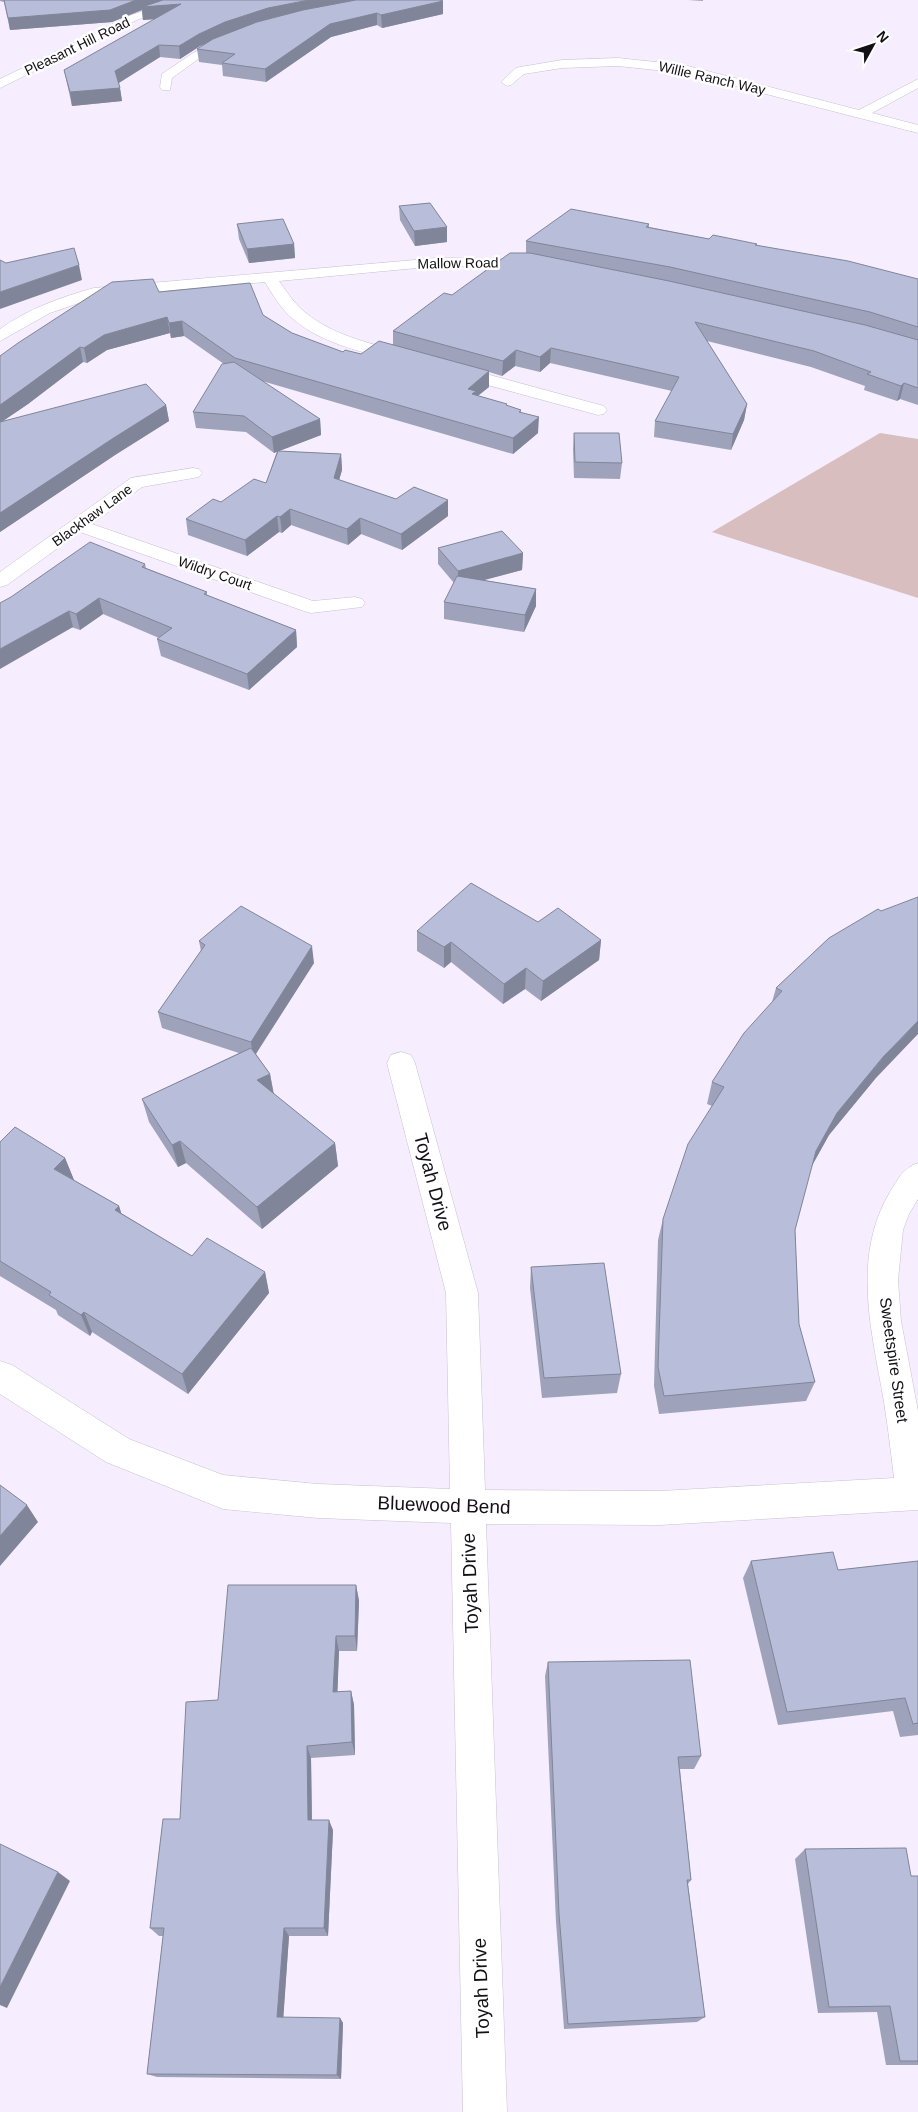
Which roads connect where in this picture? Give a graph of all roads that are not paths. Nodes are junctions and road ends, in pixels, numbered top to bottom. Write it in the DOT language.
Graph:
graph roads {
  1 [pos="183,0"];
  2 [pos="241,35"];
  3 [pos="507,82"];
  4 [pos="918,83"];
  5 [pos="0,84"];
  6 [pos="166,86"];
  7 [pos="861,114"];
  8 [pos="918,129"];
  9 [pos="549,266"];
  10 [pos="269,277"];
  11 [pos="0,336"];
  12 [pos="419,361"];
  13 [pos="438,366"];
  14 [pos="598,410"];
  15 [pos="193,473"];
  16 [pos="77,525"];
  17 [pos="0,581"];
  18 [pos="355,603"];
  19 [pos="401,1063"];
  20 [pos="918,1174"];
  21 [pos="0,1376"];
  22 [pos="916,1493"];
  23 [pos="468,1507"];
  24 [pos="485,2112"];
  1 -- 5 [label="street, Pleasant Hill Road"];
  2 -- 6 [label="street"];
  3 -- 7 [label="street, Willie Ranch Way"];
  4 -- 7 [label="street"];
  7 -- 8 [label="street, Willie Ranch Way"];
  9 -- 10 [label="street, Mallow Road"];
  10 -- 11 [label="street, Mallow Road"];
  10 -- 12 [label="street"];
  13 -- 14 [label="street"];
  15 -- 16 [label="street, Blackhaw Lane"];
  16 -- 17 [label="street, Blackhaw Lane"];
  16 -- 18 [label="street, Wildry Court"];
  19 -- 23 [label="street, Toyah Drive"];
  20 -- 22 [label="street, Sweetspire Street"];
  21 -- 23 [label="street, Bluewood Bend"];
  22 -- 23 [label="street, Bluewood Bend"];
  23 -- 24 [label="street, Toyah Drive"];
}
